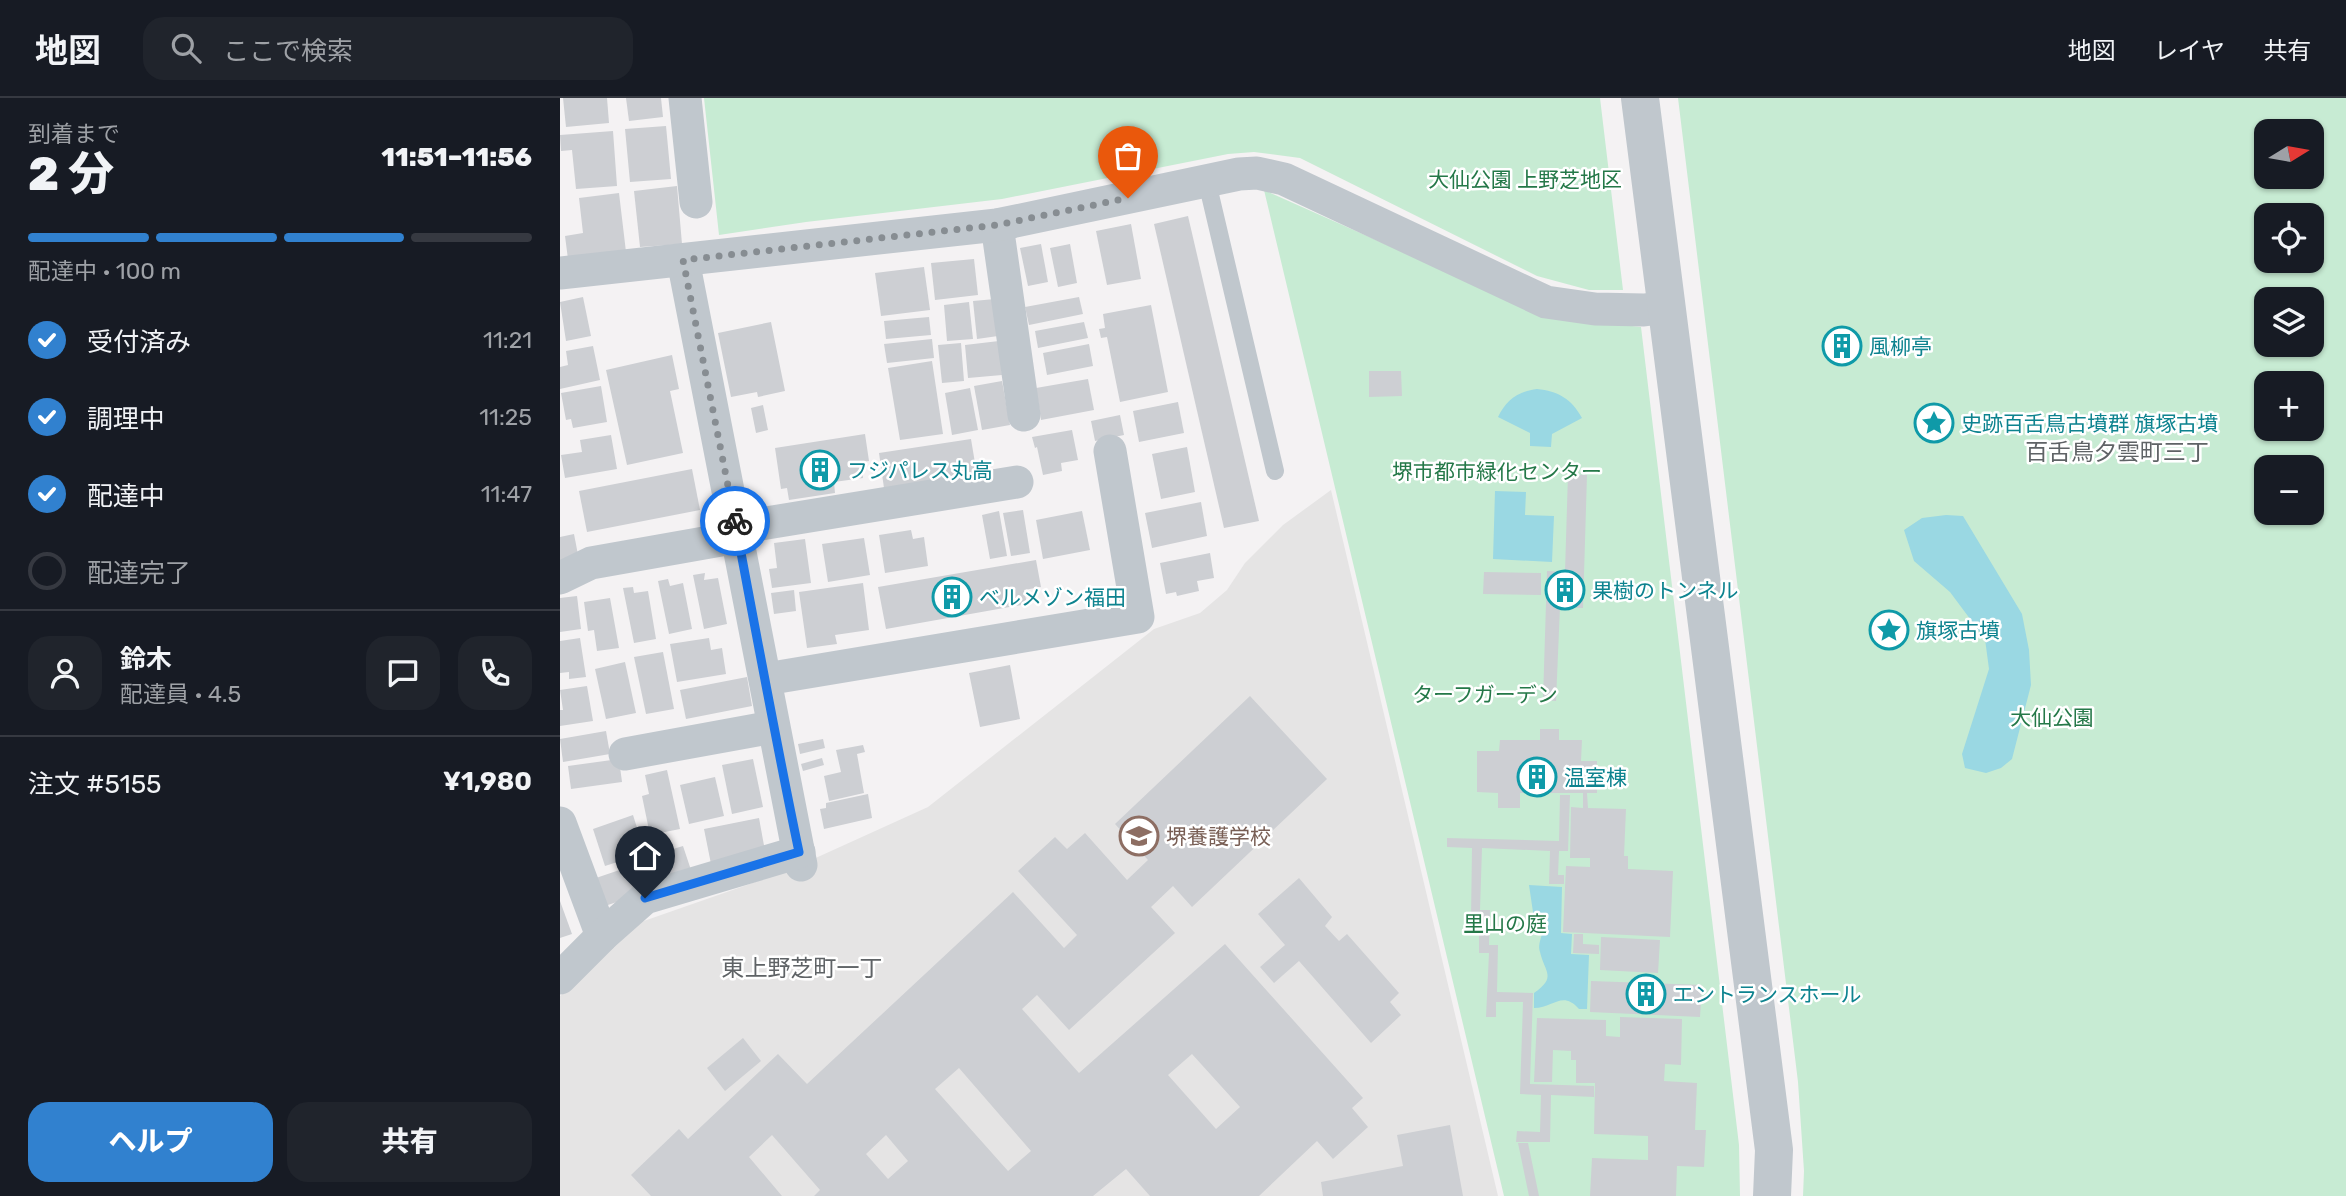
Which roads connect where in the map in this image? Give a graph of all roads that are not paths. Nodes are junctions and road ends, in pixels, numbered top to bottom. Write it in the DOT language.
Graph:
graph roads {
  1 [pos="685,98"];
  2 [pos="1640,98"];
  3 [pos="1207,181"];
  4 [pos="696,202"];
  5 [pos="997,225"];
  6 [pos="683,260"];
  7 [pos="560,273"];
  8 [pos="1667,307"];
  9 [pos="1024,415"];
  10 [pos="1110,451"];
  11 [pos="1275,471"];
  12 [pos="1017,482"];
  13 [pos="737,532"];
  14 [pos="560,578"];
  15 [pos="766,679"];
  16 [pos="773,727"];
  17 [pos="625,754"];
  18 [pos="563,839"];
  19 [pos="602,936"];
  20 [pos="560,978"];
  21 [pos="1772,1196"];
  1 -- 4 [label="street"];
  2 -- 8 [label="street"];
  3 -- 5 [label="street"];
  3 -- 8 [label="street"];
  3 -- 11 [label="lane"];
  5 -- 6 [label="street"];
  5 -- 9 [label="street"];
  6 -- 7 [label="street"];
  6 -- 13 [label="street"];
  8 -- 21 [label="street"];
  10 -- 15 [label="street"];
  12 -- 13 [label="street"];
  13 -- 14 [label="street"];
  13 -- 15 [label="street"];
  15 -- 16 [label="street"];
  16 -- 17 [label="street"];
  16 -- 19 [label="street"];
  18 -- 19 [label="street"];
  19 -- 20 [label="street"];
}
